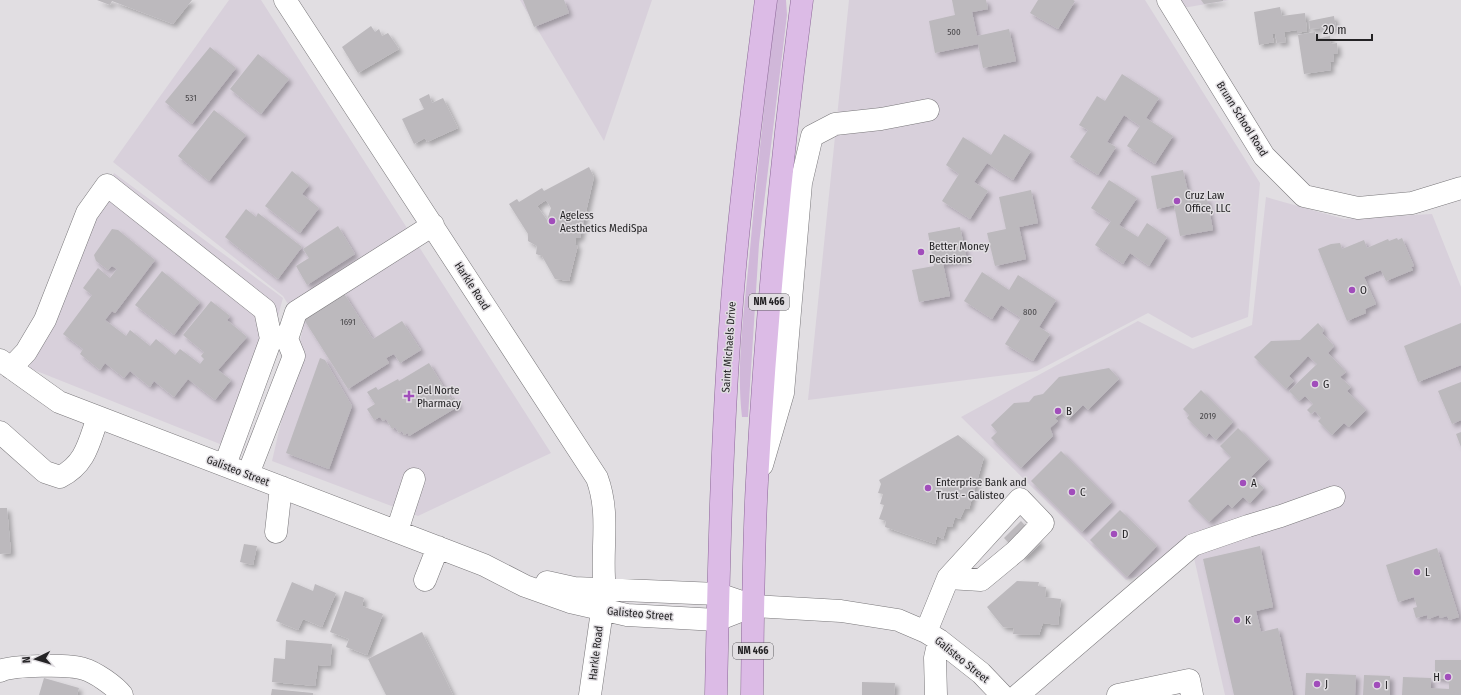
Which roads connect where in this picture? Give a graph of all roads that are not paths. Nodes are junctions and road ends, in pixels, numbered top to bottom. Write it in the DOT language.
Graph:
graph roads {
  1 [pos="285,0"];
  2 [pos="766,0"];
  3 [pos="802,0"];
  4 [pos="1168,0"];
  5 [pos="928,110"];
  6 [pos="1459,193"];
  7 [pos="433,225"];
  8 [pos="6,364"];
  9 [pos="98,417"];
  10 [pos="0,432"];
  11 [pos="225,465"];
  12 [pos="248,474"];
  13 [pos="414,479"];
  14 [pos="757,483"];
  15 [pos="280,487"];
  16 [pos="1334,497"];
  17 [pos="397,531"];
  18 [pos="276,532"];
  19 [pos="438,547"];
  20 [pos="484,565"];
  21 [pos="948,578"];
  22 [pos="425,580"];
  23 [pos="605,590"];
  24 [pos="718,594"];
  25 [pos="753,606"];
  26 [pos="602,611"];
  27 [pos="717,620"];
  28 [pos="933,636"];
  29 [pos="0,671"];
  30 [pos="122,695"];
  31 [pos="590,695"];
  32 [pos="716,695"];
  33 [pos="752,695"];
  34 [pos="936,695"];
  35 [pos="1002,695"];
  36 [pos="1018,695"];
  37 [pos="1118,695"];
  38 [pos="1192,695"];
  1 -- 7 [label="street, Harkle Road"];
  2 -- 24 [label="main road, Saint Michaels Drive / NM 466"];
  3 -- 14 [label="main road, NM 466"];
  4 -- 6 [label="street, Brunn School Road"];
  5 -- 14 [label="street"];
  7 -- 12 [label="street"];
  7 -- 23 [label="street, Harkle Road"];
  8 -- 9 [label="street, Galisteo Street"];
  8 -- 11 [label="street"];
  9 -- 10 [label="street"];
  9 -- 11 [label="street, Galisteo Street"];
  11 -- 12 [label="street, Galisteo Street"];
  12 -- 15 [label="street, Galisteo Street"];
  13 -- 17 [label="street"];
  14 -- 25 [label="main road, NM 466"];
  15 -- 17 [label="street, Galisteo Street"];
  15 -- 18 [label="street"];
  16 -- 36 [label="street"];
  17 -- 19 [label="street, Galisteo Street"];
  19 -- 20 [label="street, Galisteo Street"];
  19 -- 22 [label="street"];
  20 -- 23 [label="street, Galisteo Street"];
  20 -- 26 [label="street, Galisteo Street"];
  21 -- 21 [label="street"];
  21 -- 28 [label="street"];
  23 -- 24 [label="street, Galisteo Street"];
  24 -- 25 [label="street, Galisteo Street"];
  24 -- 27 [label="main road, Saint Michaels Drive / NM 466"];
  25 -- 27 [label="street, Galisteo Street"];
  25 -- 28 [label="street, Galisteo Street"];
  25 -- 33 [label="main road, NM 466"];
  26 -- 27 [label="street, Galisteo Street"];
  26 -- 31 [label="street, Harkle Road"];
  27 -- 32 [label="main road, Saint Michaels Drive / NM 466"];
  28 -- 34 [label="street"];
  28 -- 35 [label="street, Galisteo Street"];
  29 -- 30 [label="street"];
  37 -- 38 [label="street"];
}
